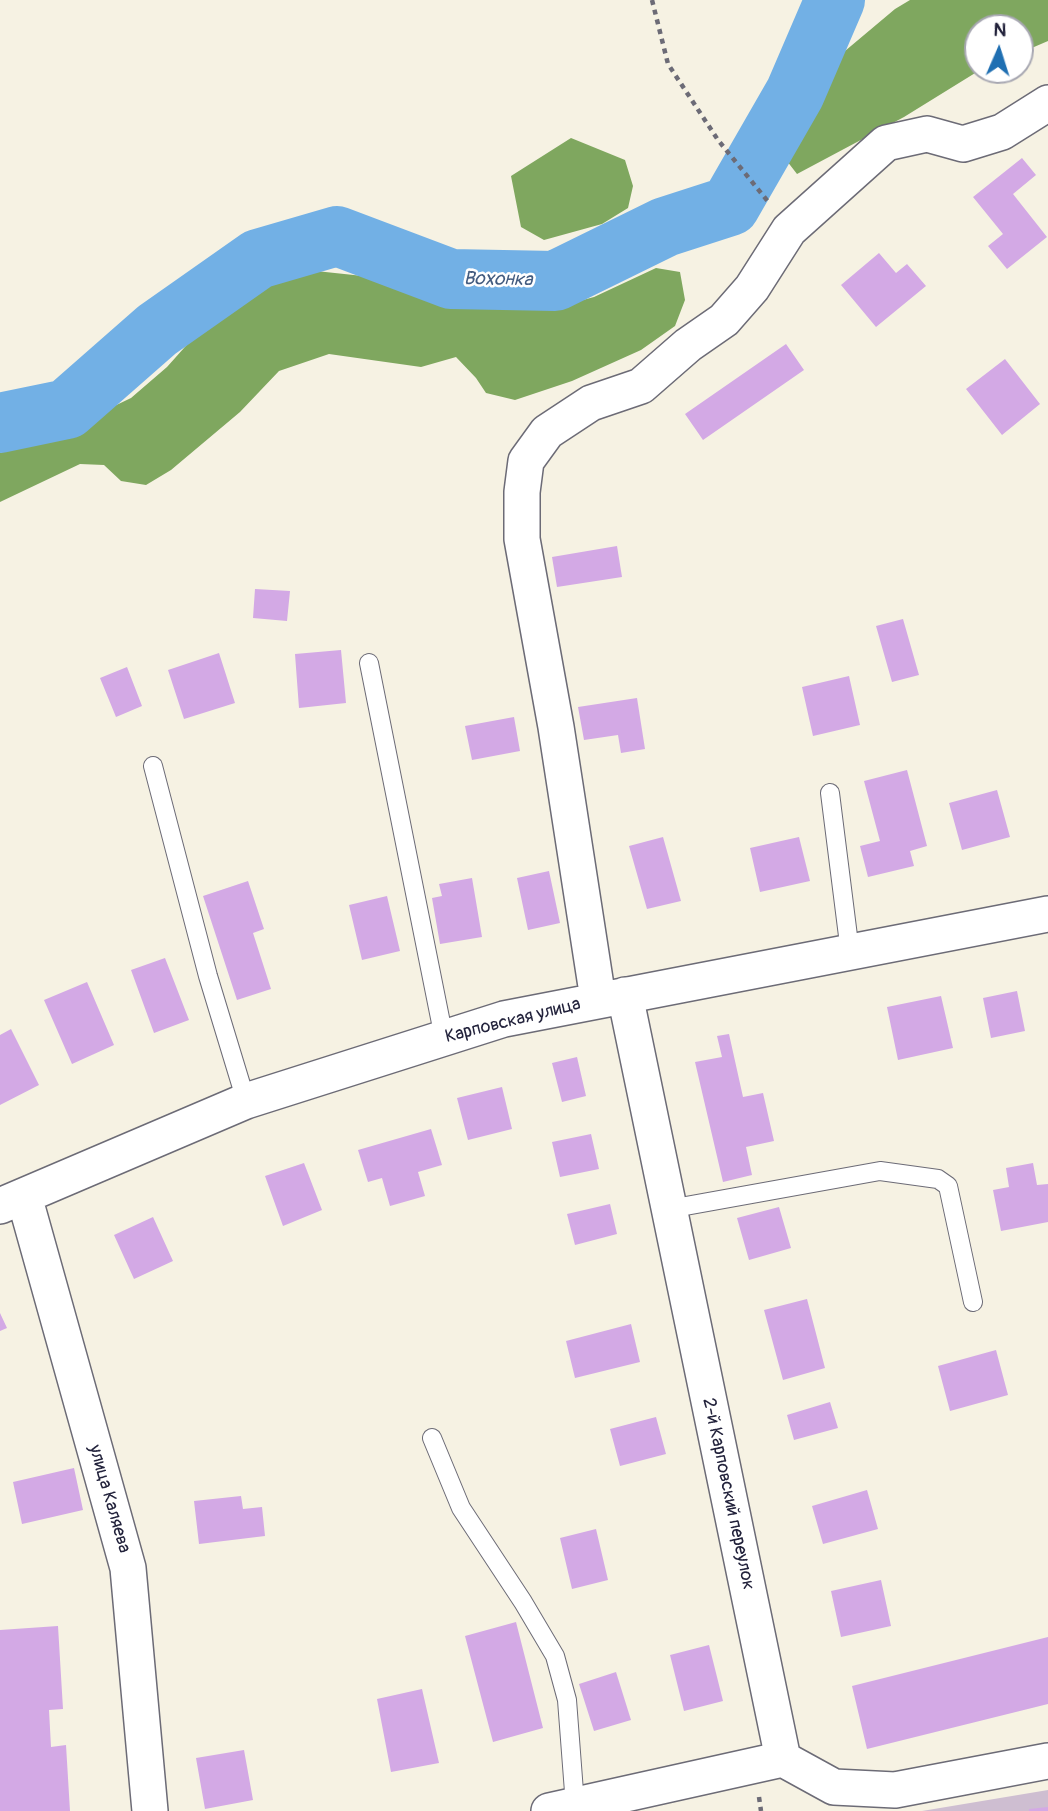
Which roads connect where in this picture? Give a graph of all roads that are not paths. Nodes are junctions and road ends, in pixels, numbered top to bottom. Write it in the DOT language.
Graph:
graph roads {
  1 [pos="1048,103"];
  2 [pos="369,663"];
  3 [pos="153,766"];
  4 [pos="830,793"];
  5 [pos="1048,914"];
  6 [pos="850,952"];
  7 [pos="612,997"];
  8 [pos="444,1038"];
  9 [pos="246,1101"];
  10 [pos="12,1201"];
  11 [pos="669,1209"];
  12 [pos="973,1302"];
  13 [pos="432,1438"];
  14 [pos="783,1759"];
  15 [pos="1048,1761"];
  16 [pos="656,1799"];
  17 [pos="562,1808"];
  18 [pos="150,1811"];
  1 -- 7 [label="street, 2-й Карповский переулок"];
  2 -- 8 [label="lane"];
  3 -- 9 [label="lane"];
  4 -- 6 [label="lane"];
  5 -- 6 [label="street, Карповская улица"];
  6 -- 7 [label="street, Карповская улица"];
  7 -- 8 [label="street, Карповская улица"];
  7 -- 11 [label="street, 2-й Карповский переулок"];
  8 -- 9 [label="street, Карповская улица"];
  9 -- 10 [label="street, Карповская улица"];
  10 -- 18 [label="street, улица Каляева"];
  11 -- 12 [label="lane"];
  11 -- 14 [label="street, 2-й Карповский переулок"];
  13 -- 17 [label="lane"];
  14 -- 15 [label="street"];
  14 -- 16 [label="street"];
  16 -- 17 [label="street"];
}
